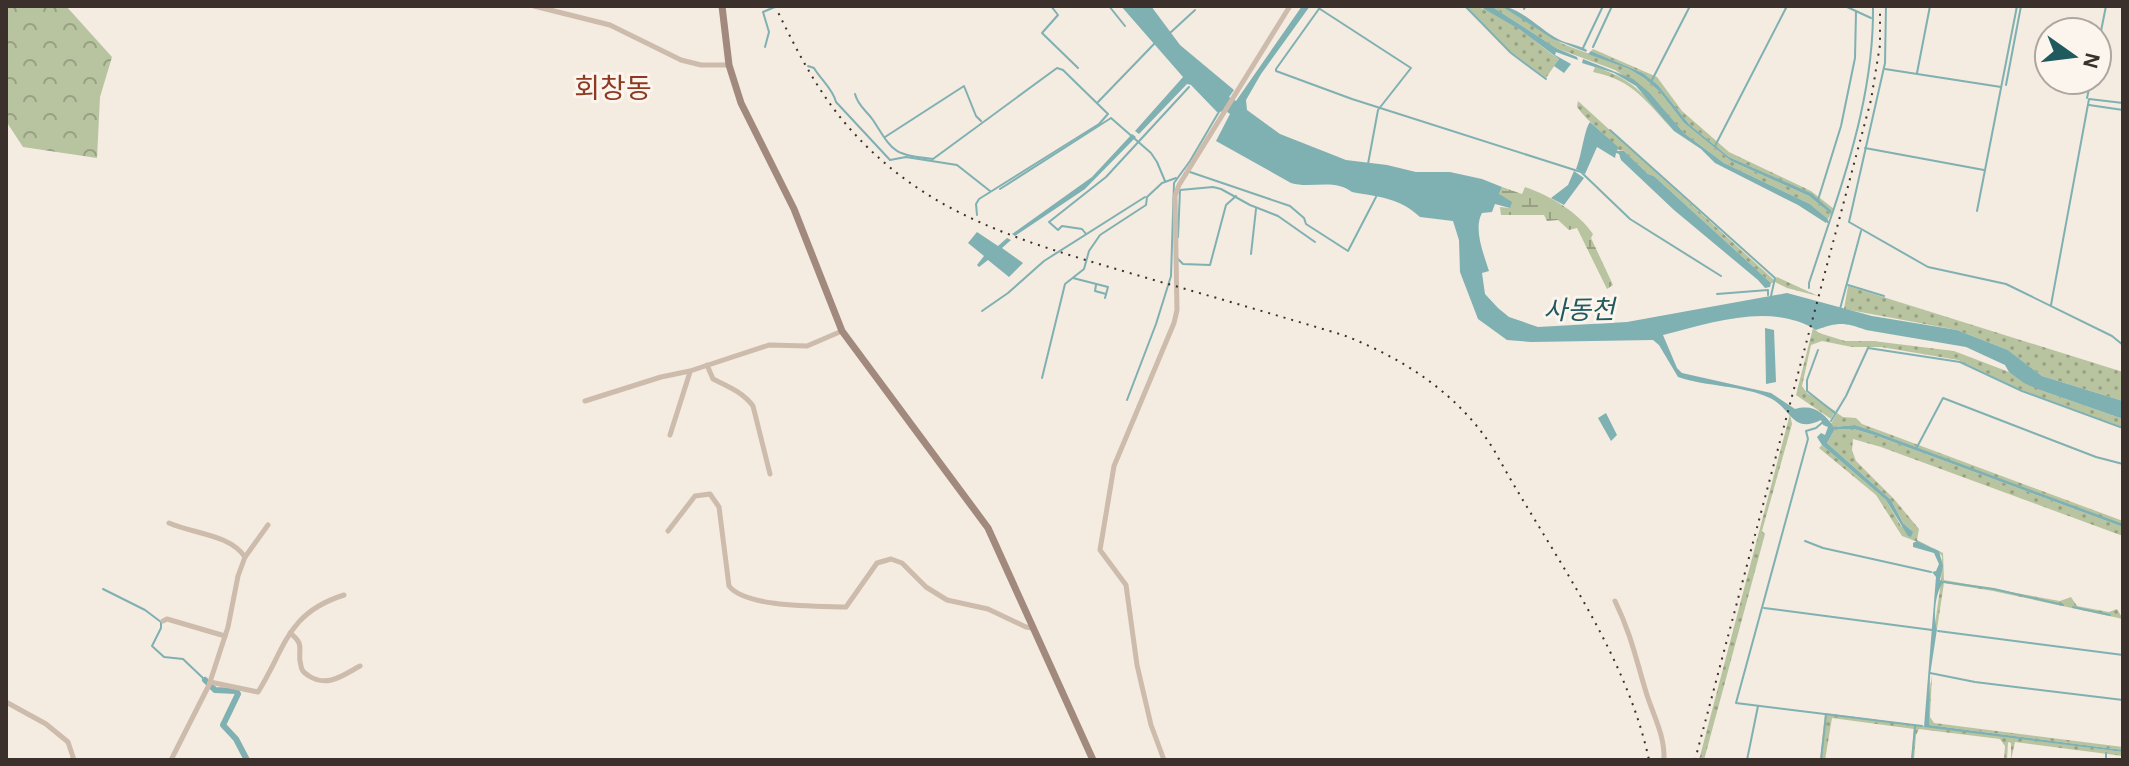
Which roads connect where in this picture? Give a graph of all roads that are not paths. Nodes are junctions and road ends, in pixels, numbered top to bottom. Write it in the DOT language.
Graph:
graph roads {
  1 [pos="534,6"];
  2 [pos="722,6"];
  3 [pos="1290,6"];
  4 [pos="729,65"];
  5 [pos="842,331"];
  6 [pos="707,365"];
  7 [pos="690,371"];
  8 [pos="585,401"];
  9 [pos="670,435"];
  10 [pos="770,474"];
  11 [pos="169,523"];
  12 [pos="268,525"];
  13 [pos="668,531"];
  14 [pos="245,557"];
  15 [pos="344,595"];
  16 [pos="1615,601"];
  17 [pos="163,621"];
  18 [pos="1032,628"];
  19 [pos="290,633"];
  20 [pos="225,636"];
  21 [pos="360,666"];
  22 [pos="209,685"];
  23 [pos="6,702"];
  24 [pos="74,760"];
  25 [pos="171,760"];
  26 [pos="1093,760"];
  27 [pos="1164,760"];
  28 [pos="1664,760"];
  1 -- 4 [label="street"];
  2 -- 4 [label="main road"];
  3 -- 27 [label="street"];
  4 -- 5 [label="main road"];
  5 -- 6 [label="street"];
  5 -- 18 [label="main road"];
  6 -- 7 [label="street"];
  6 -- 10 [label="street"];
  7 -- 8 [label="street"];
  7 -- 9 [label="street"];
  11 -- 14 [label="street"];
  12 -- 14 [label="street"];
  13 -- 18 [label="street"];
  14 -- 20 [label="street"];
  15 -- 19 [label="street"];
  16 -- 28 [label="street"];
  17 -- 20 [label="street"];
  18 -- 26 [label="main road"];
  19 -- 21 [label="street"];
  19 -- 22 [label="street"];
  20 -- 22 [label="street"];
  22 -- 25 [label="street"];
  23 -- 24 [label="street"];
}
